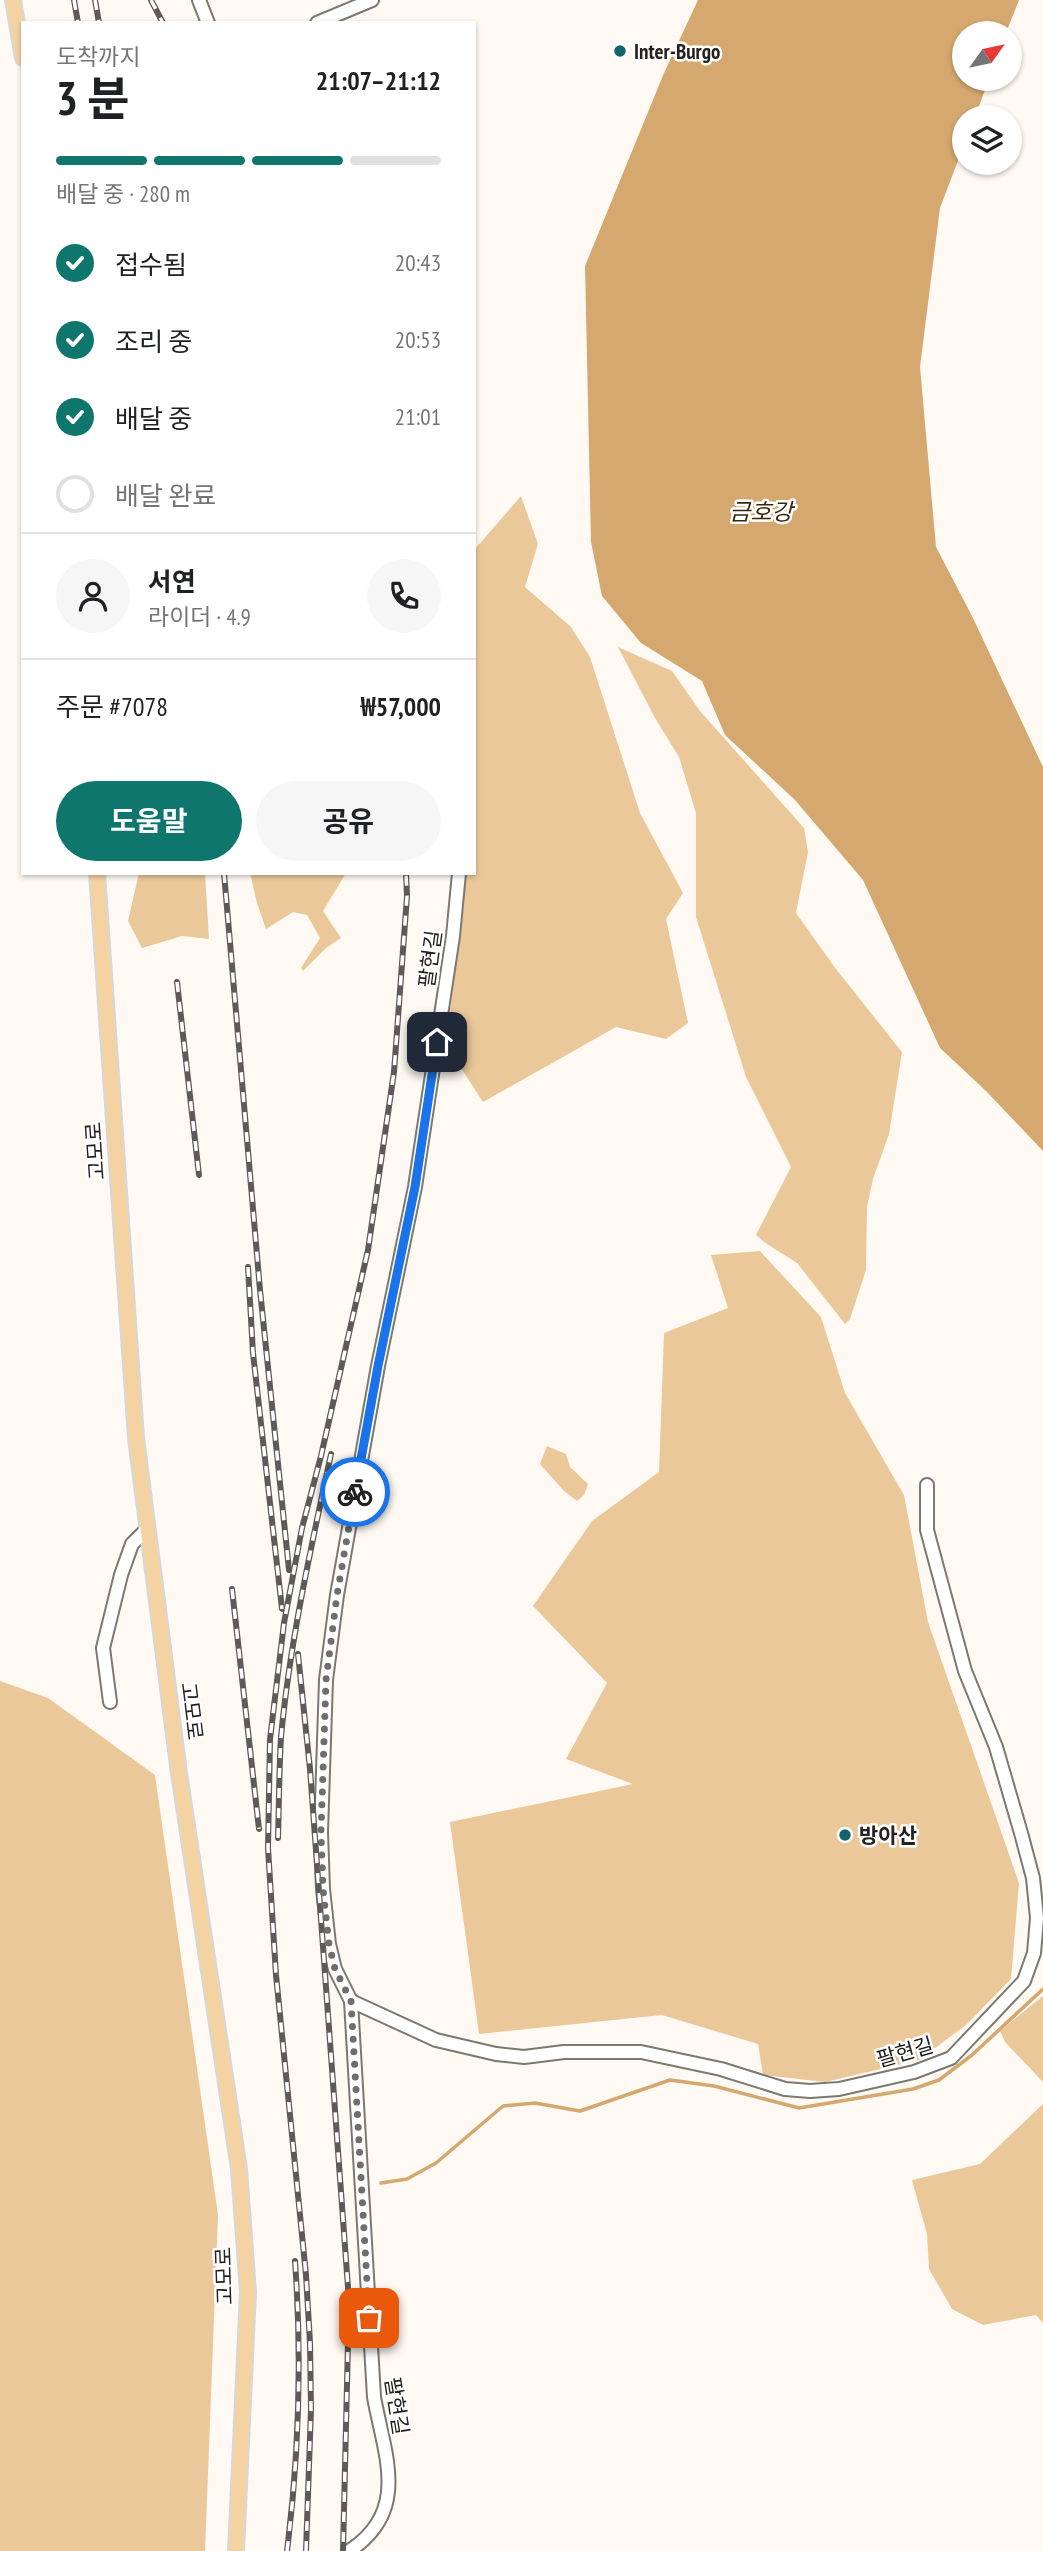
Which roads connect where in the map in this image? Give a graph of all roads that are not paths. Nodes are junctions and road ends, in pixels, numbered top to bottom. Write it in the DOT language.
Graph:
graph roads {
  1 [pos="13,0"];
  2 [pos="199,0"];
  3 [pos="372,0"];
  4 [pos="207,21"];
  5 [pos="322,21"];
  6 [pos="21,46"];
  7 [pos="97,875"];
  8 [pos="459,875"];
  9 [pos="927,1485"];
  10 [pos="148,1528"];
  11 [pos="110,1702"];
  12 [pos="351,2001"];
  13 [pos="236,2551"];
  14 [pos="349,2551"];
  1 -- 6 [label="main road"];
  2 -- 4 [label="street"];
  3 -- 5 [label="street"];
  7 -- 10 [label="main road, 고모로"];
  8 -- 12 [label="street, 팔현길"];
  9 -- 12 [label="street, 팔현길"];
  10 -- 11 [label="street"];
  10 -- 13 [label="main road, 고모로"];
  12 -- 14 [label="street, 팔현길"];
}
